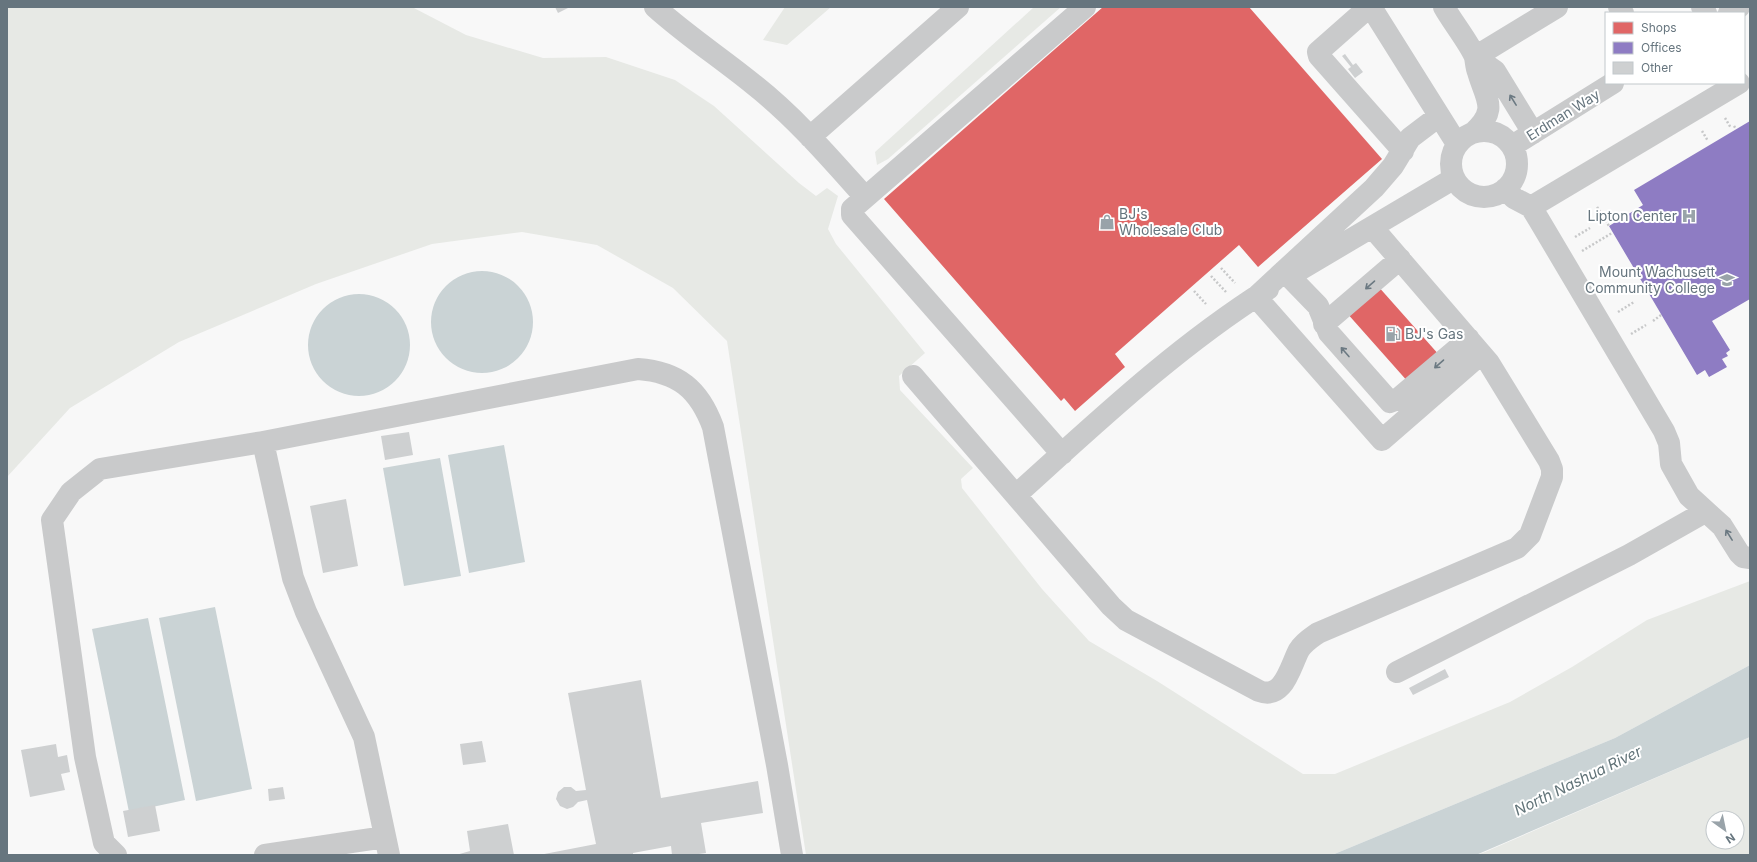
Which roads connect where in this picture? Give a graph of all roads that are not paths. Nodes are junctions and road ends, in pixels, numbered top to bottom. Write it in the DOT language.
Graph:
graph roads {
  1 [pos="655,7"];
  2 [pos="958,7"];
  3 [pos="1085,7"];
  4 [pos="1370,7"];
  5 [pos="1444,7"];
  6 [pos="1557,7"];
  7 [pos="1475,57"];
  8 [pos="1611,84"];
  9 [pos="1738,84"];
  10 [pos="1439,116"];
  11 [pos="1533,133"];
  12 [pos="810,137"];
  13 [pos="1465,139"];
  14 [pos="1512,146"];
  15 [pos="1403,150"];
  16 [pos="1453,179"];
  17 [pos="1505,189"];
  18 [pos="866,197"];
  19 [pos="1531,207"];
  20 [pos="1372,226"];
  21 [pos="1400,259"];
  22 [pos="1286,274"];
  23 [pos="1256,297"];
  24 [pos="1324,324"];
  25 [pos="1475,346"];
  26 [pos="913,376"];
  27 [pos="263,442"];
  28 [pos="1062,454"];
  29 [pos="1016,495"];
  30 [pos="1705,512"];
  31 [pos="1750,558"];
  32 [pos="1398,672"];
  33 [pos="387,846"];
  34 [pos="116,855"];
  35 [pos="265,855"];
  36 [pos="792,855"];
  1 -- 12 [label="street"];
  2 -- 12 [label="street"];
  3 -- 18 [label="street"];
  4 -- 10 [label="street"];
  4 -- 15 [label="street"];
  5 -- 7 [label="street"];
  6 -- 7 [label="street"];
  11 -- 7 [label="street, one-way"];
  7 -- 13 [label="street"];
  8 -- 11 [label="street, Erdman Way"];
  9 -- 19 [label="street"];
  10 -- 13 [label="street"];
  10 -- 15 [label="street"];
  11 -- 14 [label="street, Erdman Way"];
  12 -- 18 [label="street"];
  13 -- 14 [label="street, Erdman Way"];
  13 -- 16 [label="street"];
  14 -- 17 [label="street, Erdman Way"];
  15 -- 22 [label="street"];
  16 -- 17 [label="street"];
  16 -- 20 [label="street"];
  17 -- 19 [label="street"];
  18 -- 28 [label="street"];
  19 -- 30 [label="street"];
  20 -- 21 [label="street"];
  20 -- 22 [label="street"];
  21 -- 24 [label="street, one-way"];
  21 -- 25 [label="street"];
  22 -- 23 [label="street"];
  22 -- 24 [label="street"];
  23 -- 25 [label="street"];
  23 -- 28 [label="street"];
  25 -- 24 [label="street, one-way"];
  25 -- 29 [label="street"];
  26 -- 29 [label="street"];
  27 -- 33 [label="street"];
  27 -- 34 [label="street"];
  27 -- 36 [label="street"];
  28 -- 29 [label="street"];
  31 -- 30 [label="street, one-way"];
  30 -- 32 [label="street"];
  33 -- 35 [label="street"];
}
